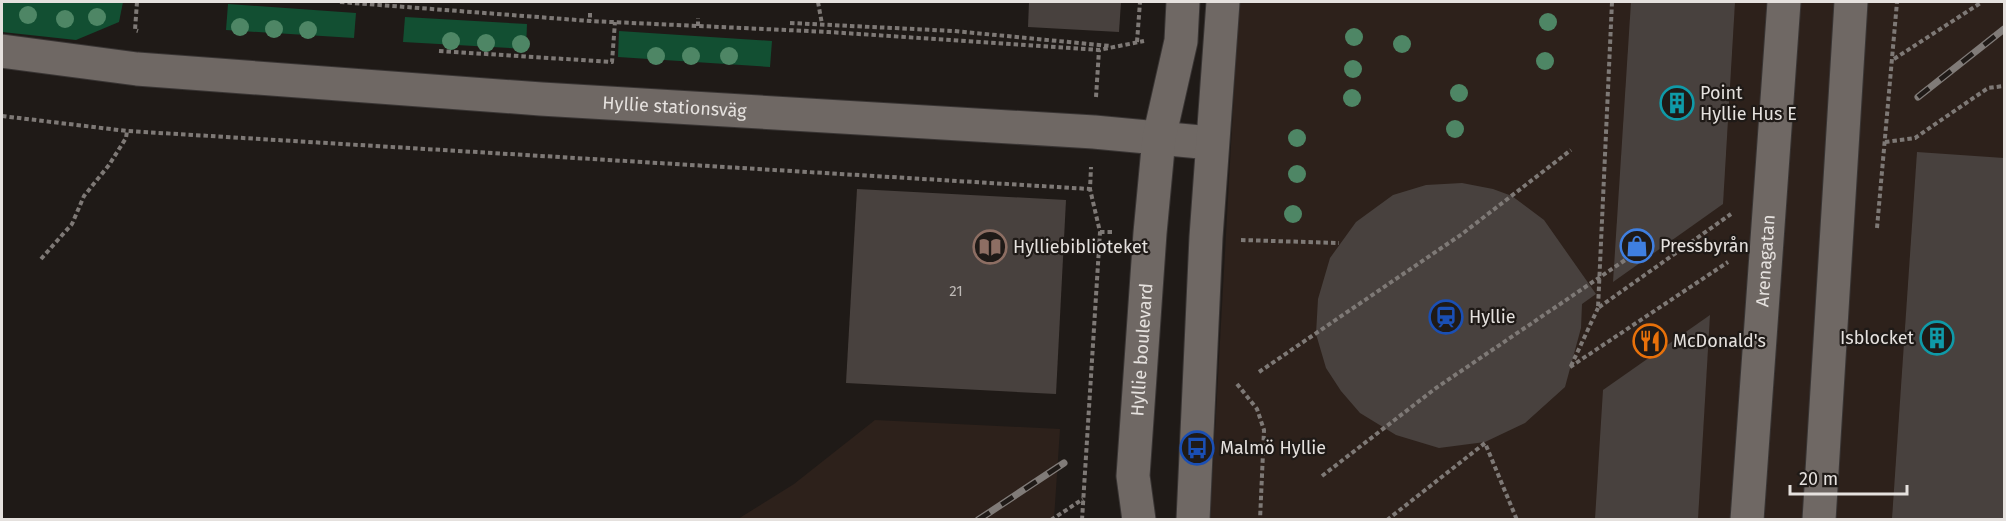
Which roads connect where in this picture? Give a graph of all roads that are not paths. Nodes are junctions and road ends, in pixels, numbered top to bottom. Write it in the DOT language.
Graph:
graph roads {
  1 [pos="1183,2"];
  2 [pos="1223,2"];
  3 [pos="1784,2"];
  4 [pos="1851,2"];
  5 [pos="2,51"];
  6 [pos="2,66"];
  7 [pos="137,69"];
  8 [pos="1159,138"];
  9 [pos="1212,143"];
  10 [pos="1139,519"];
  11 [pos="1193,519"];
  12 [pos="1747,519"];
  13 [pos="1819,519"];
  1 -- 8 [label="street, Hyllie boulevard"];
  2 -- 9 [label="street"];
  3 -- 12 [label="street, Arenagatan"];
  4 -- 13 [label="street"];
  5 -- 7 [label="street, Hyllie stationsväg"];
  6 -- 7 [label="street, Hyllie stationsväg"];
  7 -- 8 [label="street, Hyllie stationsväg"];
  8 -- 9 [label="street, Hyllie stationsväg"];
  8 -- 10 [label="street, Hyllie boulevard"];
  9 -- 11 [label="street"];
}
